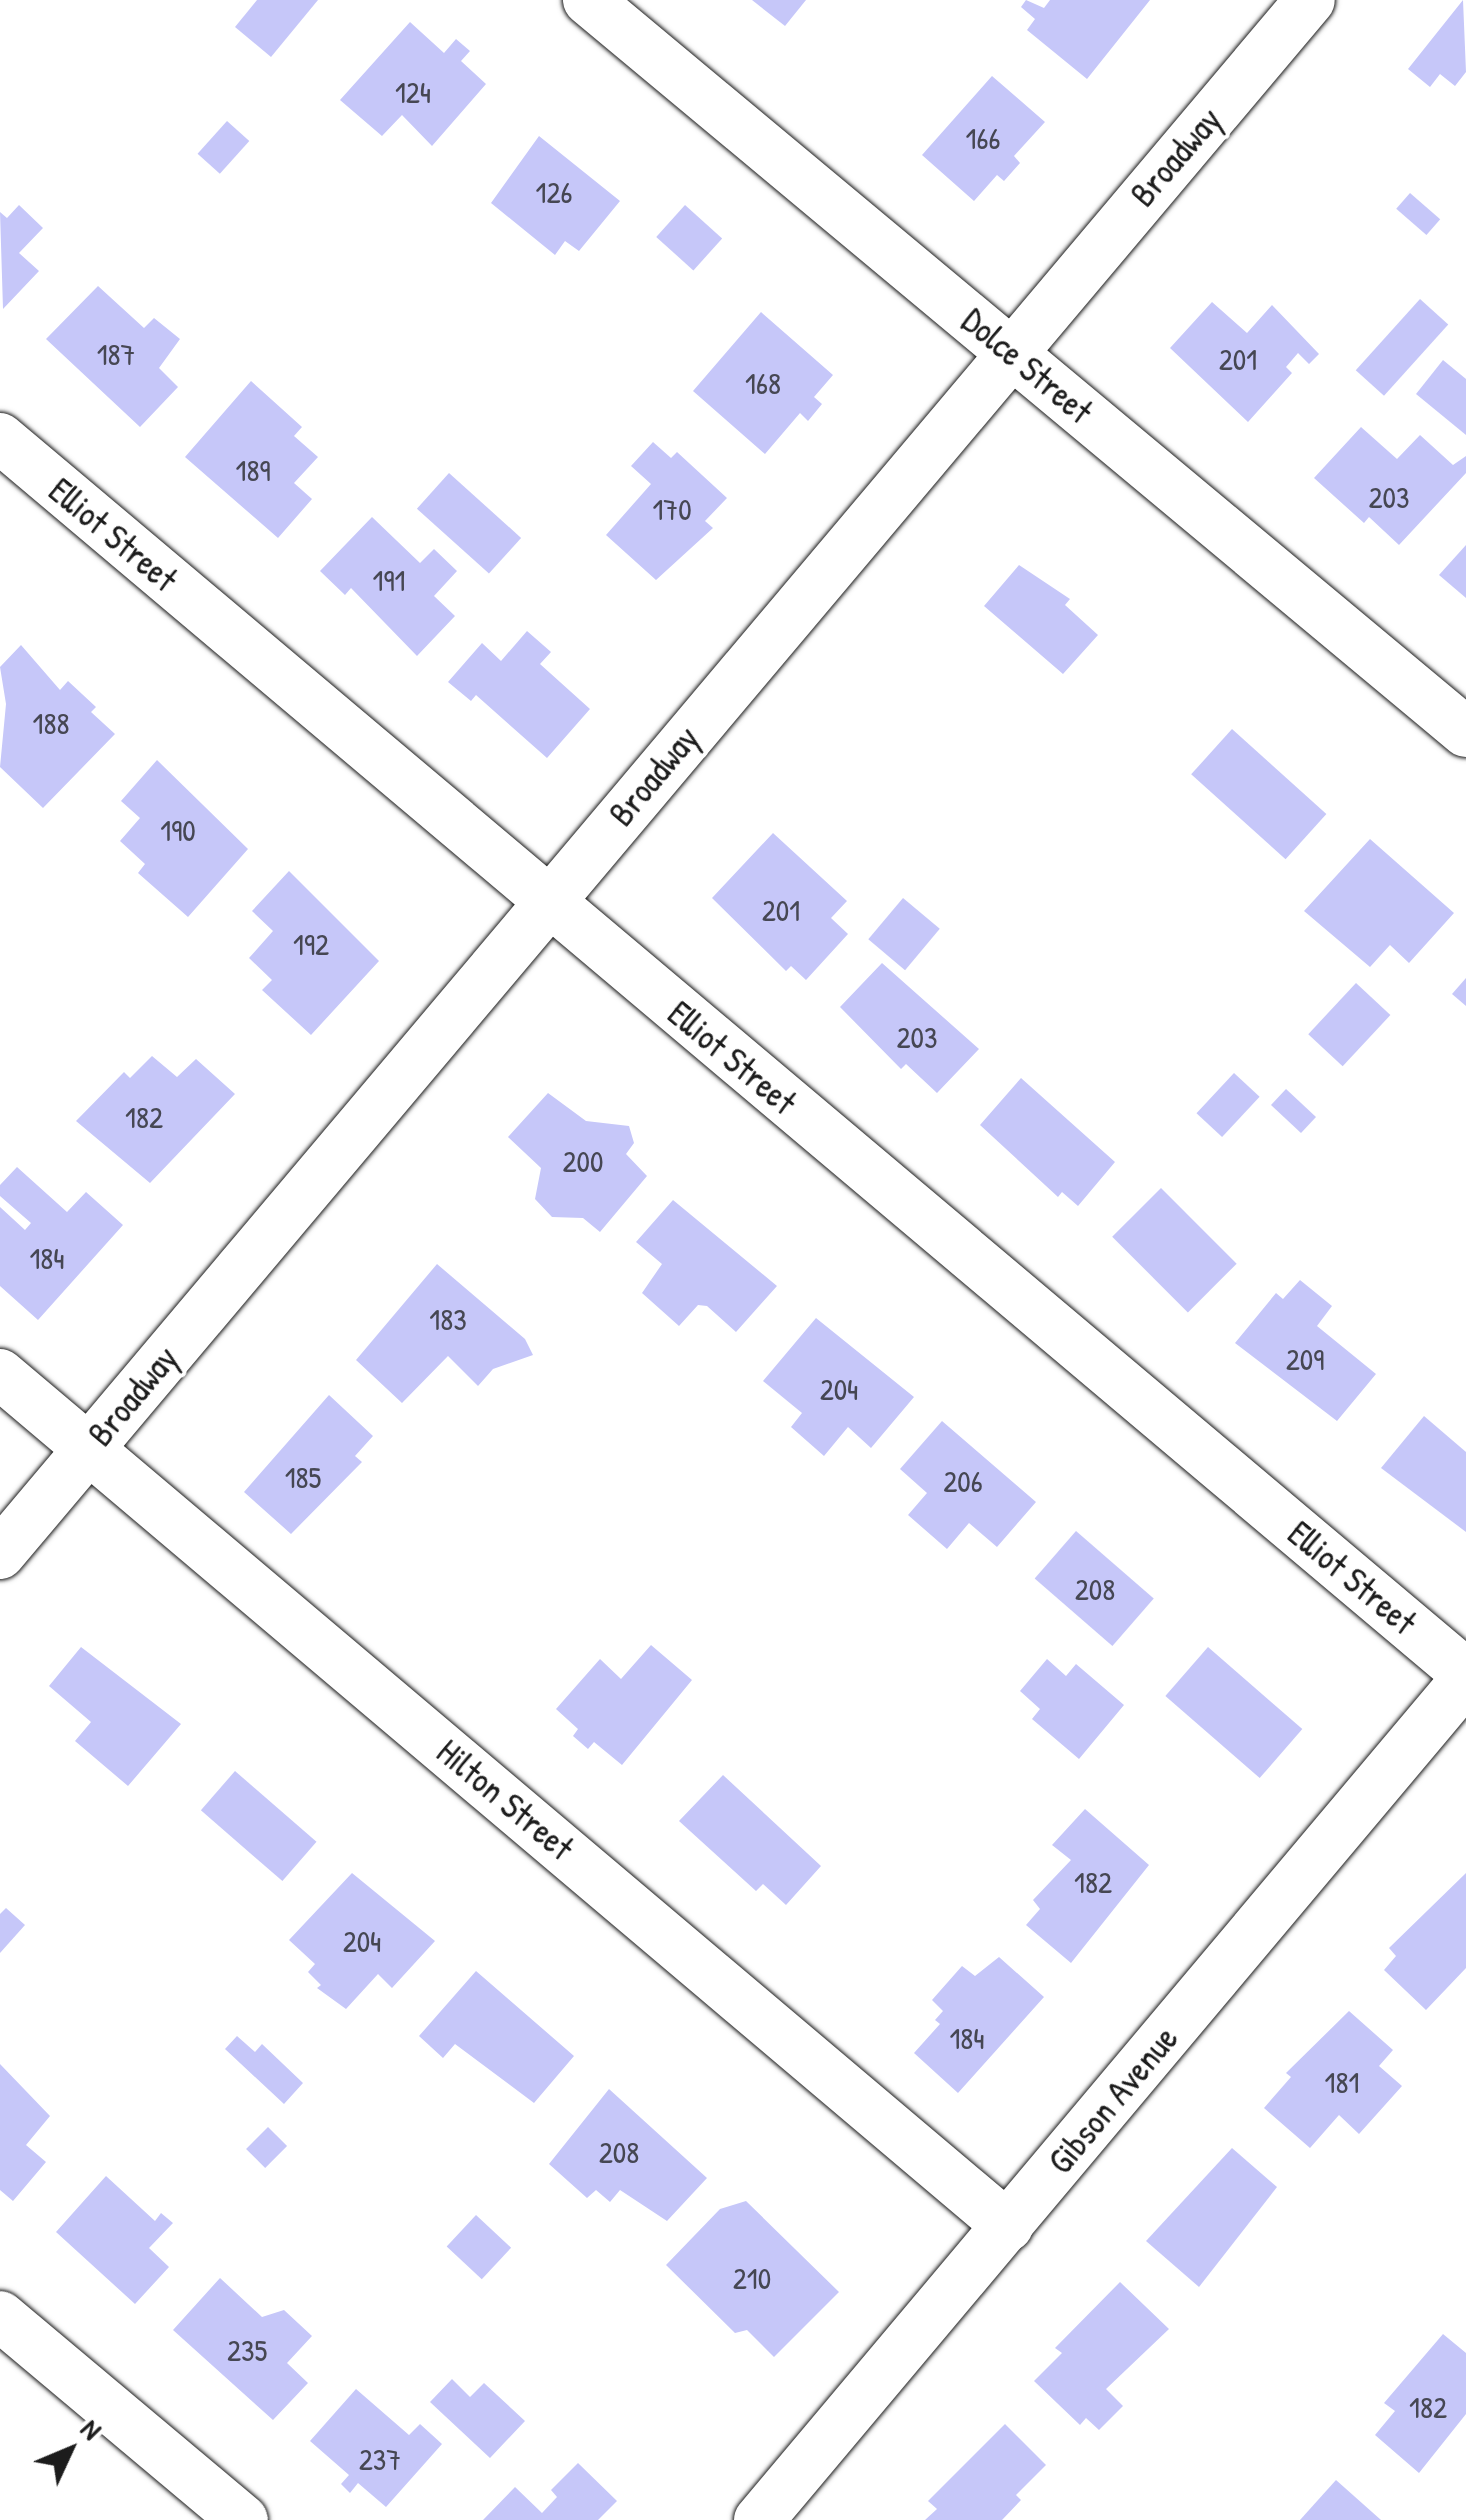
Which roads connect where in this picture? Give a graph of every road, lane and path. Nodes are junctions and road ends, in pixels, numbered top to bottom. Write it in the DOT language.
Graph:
graph roads {
  1 [pos="588,0"];
  2 [pos="1310,0"];
  3 [pos="1009,351"];
  4 [pos="0,438"];
  5 [pos="1466,732"];
  6 [pos="548,904"];
  7 [pos="0,1374"];
  8 [pos="89,1448"];
  9 [pos="0,1554"];
  10 [pos="1466,1676"];
  11 [pos="1008,2226"];
  12 [pos="0,2316"];
  13 [pos="243,2520"];
  14 [pos="759,2520"];
  1 -- 3 [label="street, Dolce Street"];
  2 -- 3 [label="street, Broadway"];
  3 -- 5 [label="street, Dolce Street"];
  3 -- 6 [label="street, Broadway"];
  4 -- 6 [label="street, Elliot Street"];
  6 -- 8 [label="street, Broadway"];
  6 -- 10 [label="street, Elliot Street"];
  7 -- 8 [label="street, Hilton Street"];
  8 -- 9 [label="street, Broadway"];
  8 -- 11 [label="street, Hilton Street"];
  10 -- 11 [label="street, Gibson Avenue"];
  11 -- 14 [label="street, Gibson Avenue"];
  12 -- 13 [label="street"];
}
